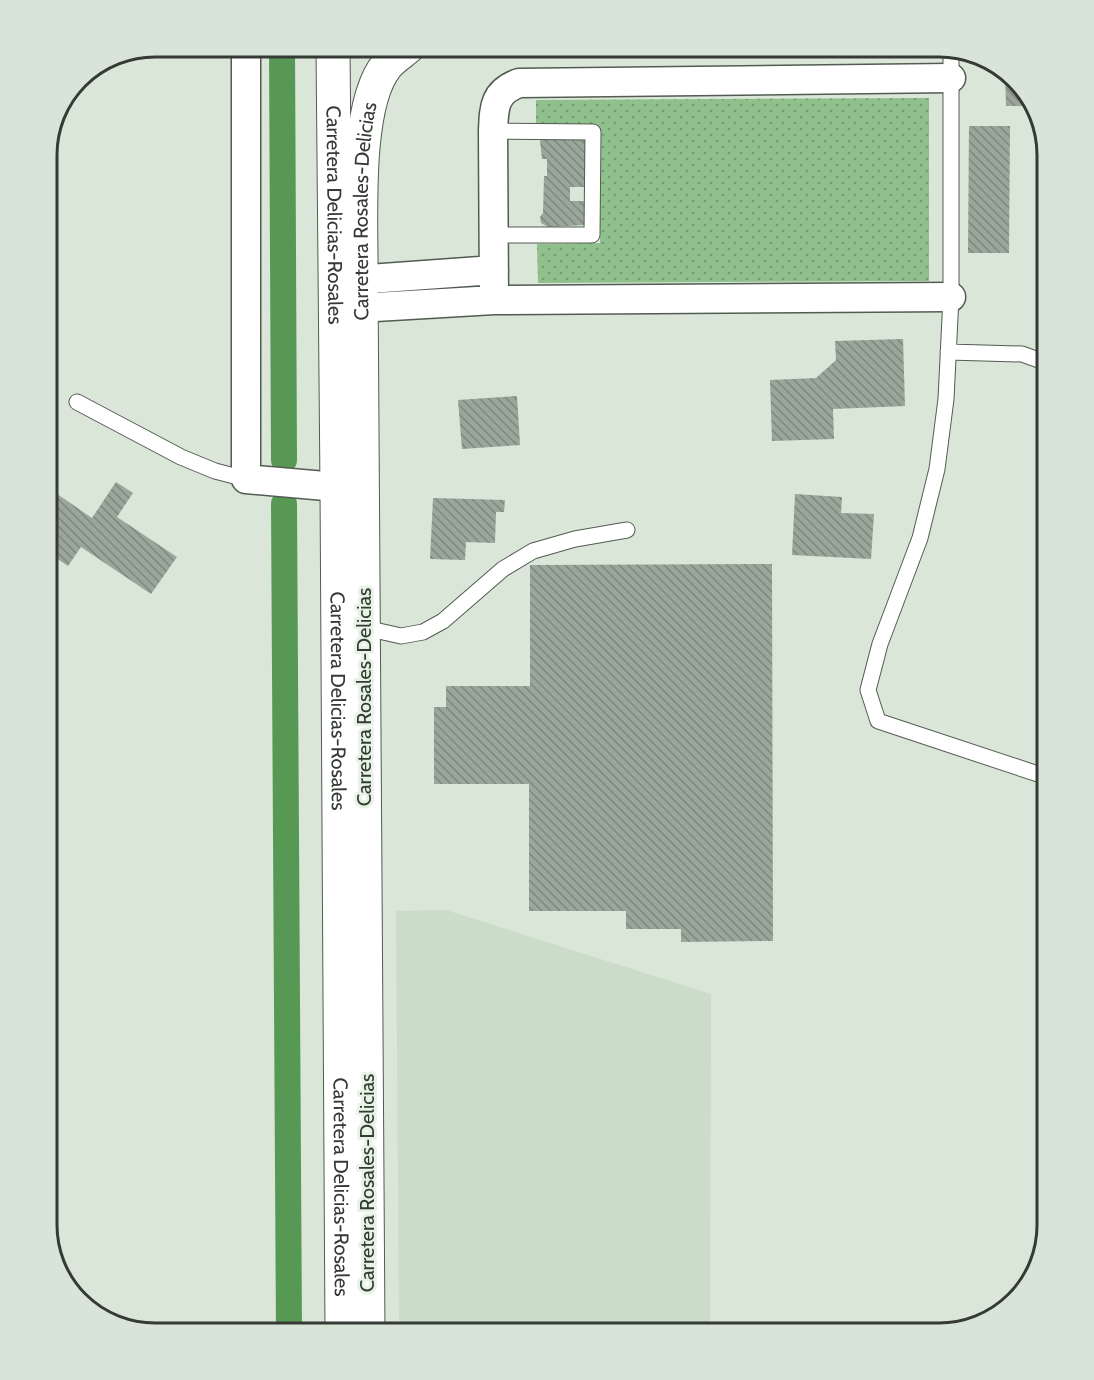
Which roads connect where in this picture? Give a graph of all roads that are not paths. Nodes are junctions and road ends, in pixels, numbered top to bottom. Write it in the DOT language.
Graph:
graph roads {
  1 [pos="246,57"];
  2 [pos="338,57"];
  3 [pos="396,57"];
  4 [pos="951,58"];
  5 [pos="951,78"];
  6 [pos="494,131"];
  7 [pos="494,235"];
  8 [pos="494,270"];
  9 [pos="349,295"];
  10 [pos="951,297"];
  11 [pos="494,300"];
  12 [pos="948,352"];
  13 [pos="1037,359"];
  14 [pos="77,402"];
  15 [pos="246,479"];
  16 [pos="337,487"];
  17 [pos="627,530"];
  18 [pos="351,626"];
  19 [pos="1037,774"];
  20 [pos="342,1323"];
  21 [pos="368,1323"];
  1 -- 15 [label="street"];
  2 -- 9 [label="main road, Carretera Delicias-Rosales"];
  3 -- 9 [label="main road, Carretera Rosales-Delicias"];
  4 -- 5 [label="lane"];
  5 -- 6 [label="street"];
  5 -- 10 [label="lane"];
  6 -- 7 [label="street"];
  6 -- 7 [label="lane"];
  7 -- 8 [label="street"];
  8 -- 9 [label="street"];
  8 -- 11 [label="street"];
  9 -- 11 [label="street"];
  9 -- 16 [label="main road, Carretera Delicias-Rosales"];
  9 -- 18 [label="main road, Carretera Rosales-Delicias"];
  10 -- 11 [label="street"];
  10 -- 12 [label="lane"];
  12 -- 13 [label="lane"];
  12 -- 19 [label="lane"];
  14 -- 15 [label="lane"];
  15 -- 16 [label="street"];
  16 -- 18 [label="main road, Carretera Delicias-Rosales"];
  17 -- 18 [label="lane"];
  18 -- 20 [label="main road, Carretera Delicias-Rosales"];
  18 -- 21 [label="main road, Carretera Rosales-Delicias"];
}
